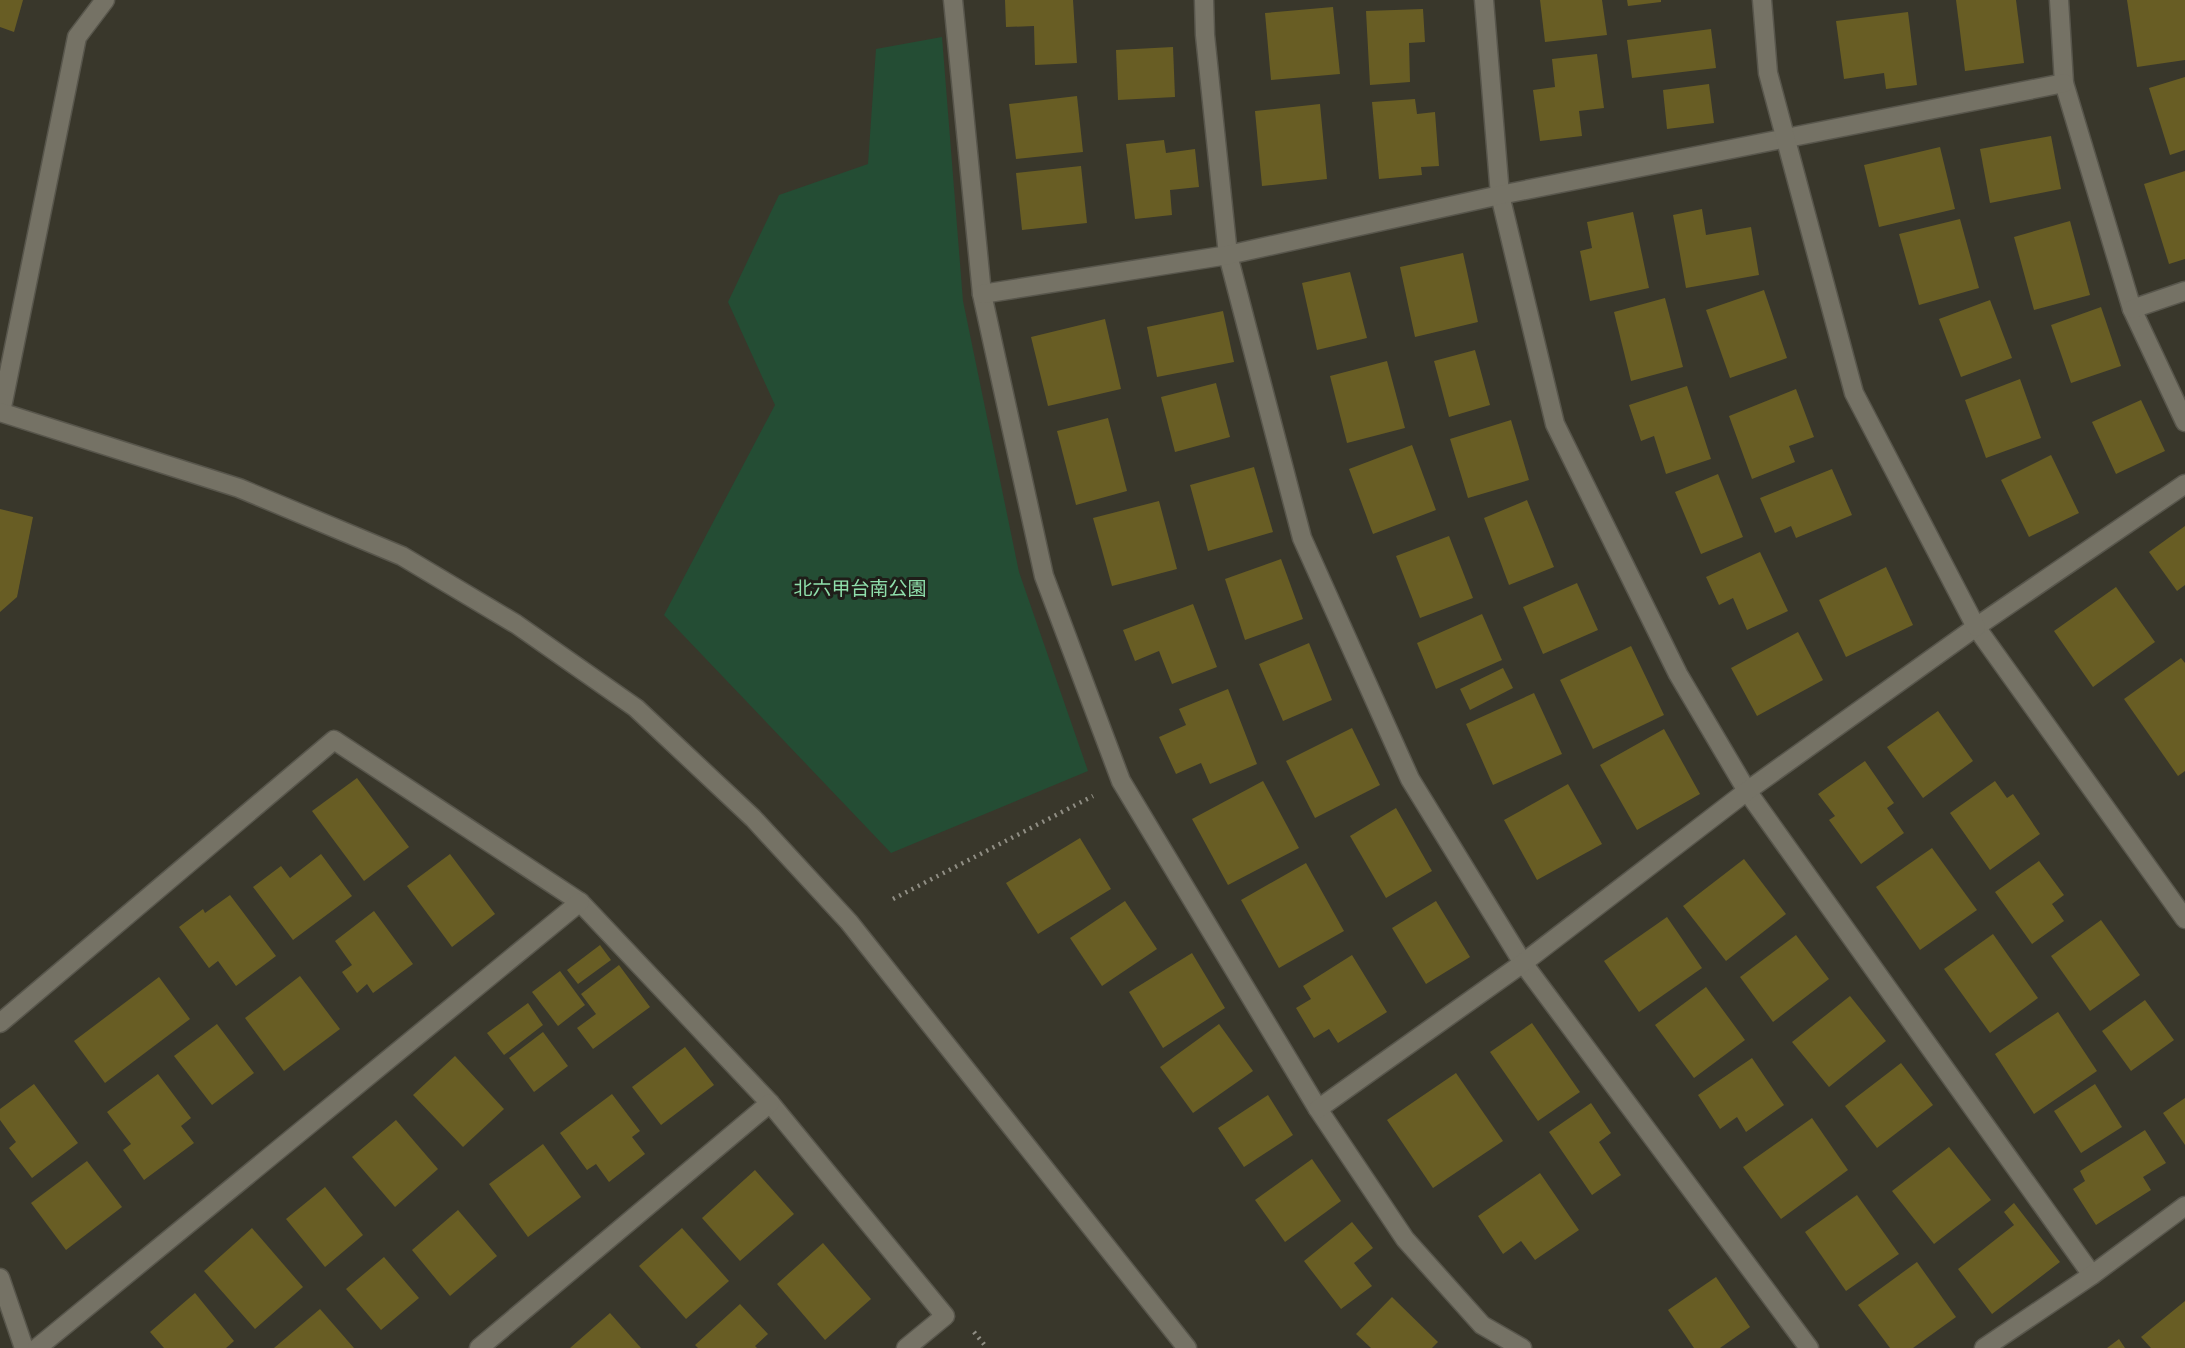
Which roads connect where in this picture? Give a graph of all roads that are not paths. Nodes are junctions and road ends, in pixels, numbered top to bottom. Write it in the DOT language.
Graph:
graph roads {
  1 [pos="105,0"];
  2 [pos="953,0"];
  3 [pos="1204,0"];
  4 [pos="1484,0"];
  5 [pos="1762,0"];
  6 [pos="2059,0"];
  7 [pos="2064,83"];
  8 [pos="1785,139"];
  9 [pos="1500,195"];
  10 [pos="1228,256"];
  11 [pos="2185,291"];
  12 [pos="982,294"];
  13 [pos="2132,309"];
  14 [pos="0,412"];
  15 [pos="2185,422"];
  16 [pos="2185,484"];
  17 [pos="1976,628"];
  18 [pos="1747,791"];
  19 [pos="580,902"];
  20 [pos="2185,919"];
  21 [pos="1523,962"];
  22 [pos="0,1023"];
  23 [pos="770,1103"];
  24 [pos="1318,1109"];
  25 [pos="2185,1206"];
  26 [pos="2092,1275"];
  27 [pos="0,1278"];
  28 [pos="24,1348"];
  29 [pos="37,1348"];
  30 [pos="479,1348"];
  31 [pos="906,1348"];
  32 [pos="1187,1348"];
  33 [pos="1522,1348"];
  34 [pos="1809,1348"];
  35 [pos="1984,1348"];
  1 -- 14 [label="street"];
  2 -- 12 [label="street"];
  3 -- 10 [label="street"];
  4 -- 9 [label="street"];
  5 -- 8 [label="street"];
  6 -- 7 [label="street"];
  7 -- 8 [label="street"];
  7 -- 13 [label="street"];
  8 -- 9 [label="street"];
  8 -- 17 [label="street"];
  9 -- 10 [label="street"];
  9 -- 18 [label="street"];
  10 -- 12 [label="street"];
  10 -- 21 [label="street"];
  11 -- 13 [label="street"];
  12 -- 24 [label="street"];
  13 -- 15 [label="street"];
  14 -- 32 [label="street"];
  16 -- 17 [label="street"];
  17 -- 18 [label="street"];
  17 -- 20 [label="street"];
  18 -- 21 [label="street"];
  18 -- 26 [label="street"];
  19 -- 22 [label="street"];
  19 -- 23 [label="street"];
  19 -- 29 [label="street"];
  21 -- 24 [label="street"];
  21 -- 34 [label="street"];
  23 -- 30 [label="street"];
  23 -- 31 [label="street"];
  24 -- 33 [label="street"];
  25 -- 26 [label="street"];
  26 -- 35 [label="street"];
  27 -- 28 [label="street"];
}
